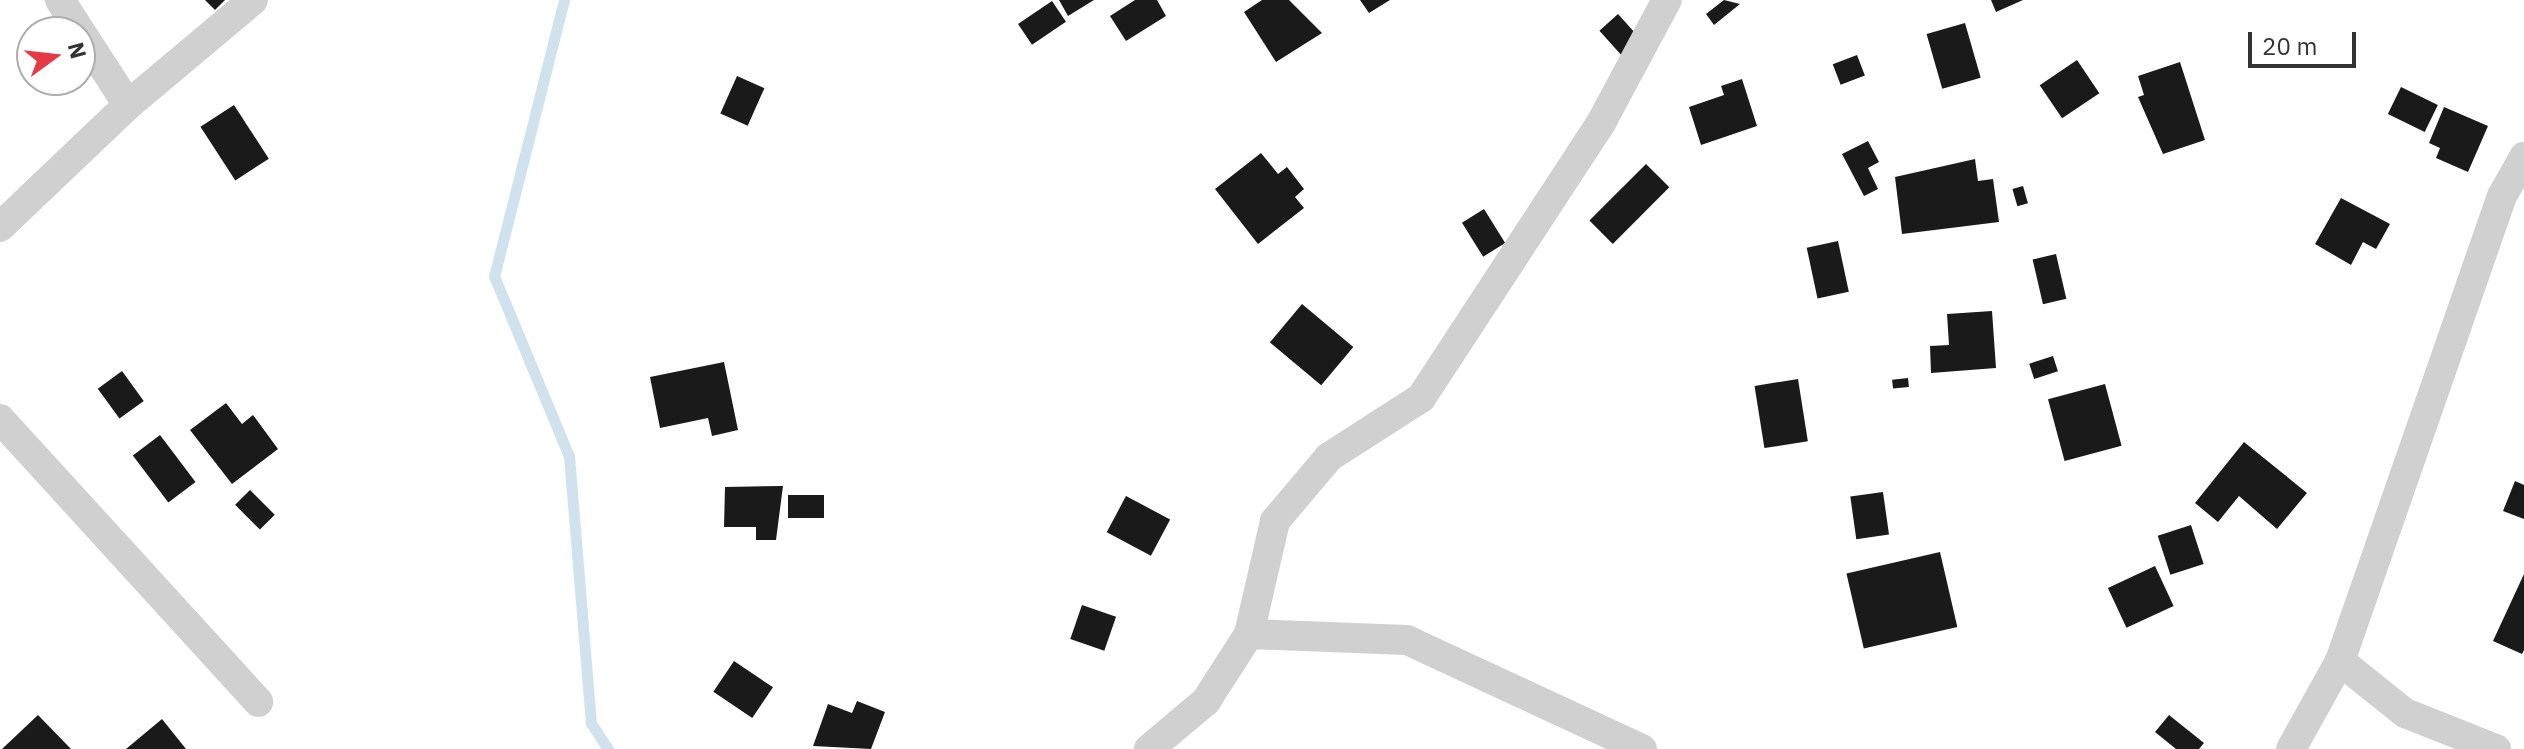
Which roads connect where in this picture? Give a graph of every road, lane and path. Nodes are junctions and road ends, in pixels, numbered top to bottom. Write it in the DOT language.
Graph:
graph roads {
  1 [pos="60,0"];
  2 [pos="253,0"];
  3 [pos="1667,0"];
  4 [pos="128,105"];
  5 [pos="2524,157"];
  6 [pos="0,227"];
  7 [pos="0,419"];
  8 [pos="1249,634"];
  9 [pos="2340,661"];
  10 [pos="258,702"];
  11 [pos="2405,713"];
  12 [pos="1149,749"];
  13 [pos="1642,749"];
  14 [pos="2291,749"];
  15 [pos="2430,749"];
  16 [pos="2496,749"];
  1 -- 4 [label="street"];
  2 -- 4 [label="street"];
  3 -- 8 [label="street"];
  4 -- 6 [label="street"];
  5 -- 9 [label="street"];
  7 -- 10 [label="street"];
  8 -- 12 [label="street"];
  8 -- 13 [label="street"];
  9 -- 11 [label="street"];
  9 -- 14 [label="street"];
  11 -- 15 [label="street"];
  11 -- 16 [label="street"];
}
